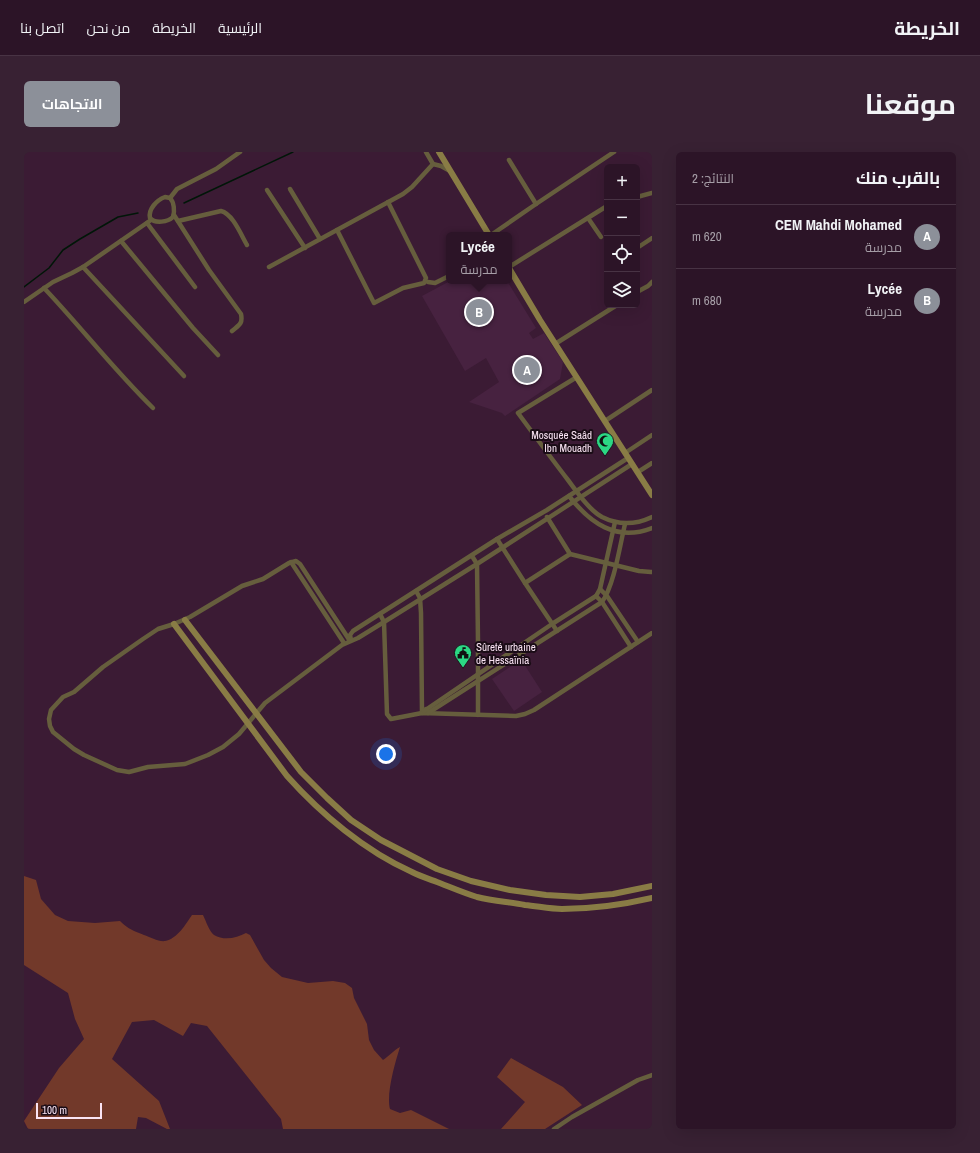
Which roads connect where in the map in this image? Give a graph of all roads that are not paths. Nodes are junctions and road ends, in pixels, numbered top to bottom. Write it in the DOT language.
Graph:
graph roads {
  1 [pos="426,152"];
  2 [pos="439,152"];
  3 [pos="614,152"];
  4 [pos="237,153"];
  5 [pos="509,160"];
  6 [pos="433,164"];
  7 [pos="452,174"];
  8 [pos="290,189"];
  9 [pos="267,190"];
  10 [pos="652,193"];
  11 [pos="640,196"];
  12 [pos="170,198"];
  13 [pos="388,202"];
  14 [pos="536,204"];
  15 [pos="604,208"];
  16 [pos="174,215"];
  17 [pos="588,218"];
  18 [pos="149,221"];
  19 [pos="178,221"];
  20 [pos="337,230"];
  21 [pos="488,232"];
  22 [pos="494,232"];
  23 [pos="601,237"];
  24 [pos="652,238"];
  25 [pos="320,239"];
  26 [pos="121,241"];
  27 [pos="247,245"];
  28 [pos="640,246"];
  29 [pos="305,248"];
  30 [pos="512,266"];
  31 [pos="83,267"];
  32 [pos="269,267"];
  33 [pos="512,273"];
  34 [pos="446,278"];
  35 [pos="428,282"];
  36 [pos="652,282"];
  37 [pos="195,287"];
  38 [pos="44,288"];
  39 [pos="640,290"];
  40 [pos="24,302"];
  41 [pos="611,308"];
  42 [pos="232,331"];
  43 [pos="556,344"];
  44 [pos="218,355"];
  45 [pos="184,376"];
  46 [pos="577,377"];
  47 [pos="652,390"];
  48 [pos="153,408"];
  49 [pos="605,421"];
  50 [pos="652,435"];
  51 [pos="627,455"];
  52 [pos="652,463"];
  53 [pos="632,464"];
  54 [pos="638,472"];
  55 [pos="576,491"];
  56 [pos="652,495"];
  57 [pos="569,496"];
  58 [pos="581,497"];
  59 [pos="574,502"];
  60 [pos="547,510"];
  61 [pos="652,517"];
  62 [pos="547,518"];
  63 [pos="615,522"];
  64 [pos="624,524"];
  65 [pos="652,528"];
  66 [pos="613,531"];
  67 [pos="622,533"];
  68 [pos="497,539"];
  69 [pos="502,548"];
  70 [pos="570,554"];
  71 [pos="472,556"];
  72 [pos="291,562"];
  73 [pos="606,563"];
  74 [pos="476,564"];
  75 [pos="616,565"];
  76 [pos="652,572"];
  77 [pos="524,583"];
  78 [pos="600,589"];
  79 [pos="416,591"];
  80 [pos="596,596"];
  81 [pos="606,596"];
  82 [pos="420,598"];
  83 [pos="602,602"];
  84 [pos="326,604"];
  85 [pos="320,607"];
  86 [pos="380,614"];
  87 [pos="185,620"];
  88 [pos="384,622"];
  89 [pos="174,624"];
  90 [pos="552,624"];
  91 [pos="557,631"];
  92 [pos="652,632"];
  93 [pos="350,641"];
  94 [pos="638,642"];
  95 [pos="344,644"];
  96 [pos="630,647"];
  97 [pos="478,674"];
  98 [pos="478,681"];
  99 [pos="427,711"];
  100 [pos="256,713"];
  101 [pos="422,713"];
  102 [pos="478,715"];
  103 [pos="248,723"];
  104 [pos="652,886"];
  105 [pos="652,898"];
  106 [pos="651,1076"];
  107 [pos="652,1082"];
  108 [pos="554,1129"];
  1 -- 6 [label="street"];
  2 -- 7 [label="street"];
  3 -- 14 [label="street"];
  4 -- 12 [label="street"];
  5 -- 14 [label="street"];
  6 -- 7 [label="street"];
  6 -- 13 [label="street"];
  7 -- 21 [label="street"];
  8 -- 25 [label="street"];
  9 -- 29 [label="street"];
  10 -- 11 [label="street"];
  12 -- 16 [label="street"];
  12 -- 18 [label="street"];
  13 -- 20 [label="street"];
  13 -- 20 [label="street"];
  14 -- 22 [label="street"];
  15 -- 17 [label="street"];
  16 -- 18 [label="street"];
  16 -- 19 [label="street"];
  17 -- 23 [label="street"];
  17 -- 30 [label="street"];
  18 -- 26 [label="street"];
  18 -- 37 [label="street"];
  19 -- 27 [label="street"];
  19 -- 42 [label="street"];
  20 -- 25 [label="street"];
  24 -- 28 [label="street"];
  25 -- 29 [label="street"];
  26 -- 31 [label="street"];
  26 -- 44 [label="street"];
  29 -- 32 [label="street"];
  31 -- 38 [label="street"];
  31 -- 45 [label="street"];
  33 -- 43 [label="street"];
  34 -- 35 [label="street"];
  36 -- 39 [label="street"];
  38 -- 40 [label="street"];
  38 -- 48 [label="street"];
  41 -- 43 [label="street"];
  43 -- 46 [label="street"];
  46 -- 49 [label="street"];
  46 -- 55 [label="street"];
  47 -- 49 [label="street"];
  49 -- 51 [label="street"];
  50 -- 51 [label="street"];
  51 -- 53 [label="street"];
  51 -- 55 [label="street"];
  52 -- 54 [label="street"];
  53 -- 54 [label="street"];
  53 -- 58 [label="street"];
  54 -- 56 [label="street"];
  55 -- 57 [label="street"];
  55 -- 58 [label="street"];
  57 -- 59 [label="street"];
  57 -- 60 [label="street"];
  58 -- 59 [label="street"];
  58 -- 63 [label="street"];
  59 -- 62 [label="street"];
  59 -- 66 [label="street"];
  60 -- 62 [label="street"];
  60 -- 68 [label="street"];
  61 -- 64 [label="street"];
  62 -- 69 [label="street"];
  62 -- 70 [label="street"];
  63 -- 64 [label="street"];
  63 -- 66 [label="street"];
  64 -- 67 [label="street"];
  65 -- 67 [label="street"];
  66 -- 67 [label="street"];
  66 -- 73 [label="street"];
  67 -- 75 [label="street"];
  68 -- 69 [label="street"];
  68 -- 71 [label="street"];
  69 -- 74 [label="street"];
  69 -- 77 [label="street"];
  70 -- 73 [label="street"];
  70 -- 77 [label="street"];
  71 -- 74 [label="street"];
  71 -- 79 [label="street"];
  72 -- 84 [label="street"];
  72 -- 85 [label="street"];
  72 -- 87 [label="street"];
  73 -- 75 [label="street"];
  73 -- 78 [label="street"];
  74 -- 82 [label="street"];
  74 -- 97 [label="street"];
  75 -- 76 [label="street"];
  75 -- 81 [label="street"];
  77 -- 90 [label="street"];
  78 -- 80 [label="street"];
  78 -- 81 [label="street"];
  79 -- 82 [label="street"];
  79 -- 86 [label="street"];
  80 -- 83 [label="street"];
  80 -- 90 [label="street"];
  81 -- 83 [label="street"];
  81 -- 94 [label="street"];
  82 -- 88 [label="street"];
  82 -- 101 [label="street"];
  83 -- 91 [label="street"];
  83 -- 96 [label="street"];
  84 -- 85 [label="street"];
  84 -- 93 [label="street"];
  85 -- 95 [label="street"];
  86 -- 88 [label="street"];
  86 -- 93 [label="street"];
  87 -- 89 [label="street"];
  87 -- 100 [label="street"];
  88 -- 93 [label="street"];
  88 -- 101 [label="street"];
  89 -- 103 [label="street"];
  89 -- 103 [label="street"];
  90 -- 91 [label="street"];
  90 -- 97 [label="street"];
  91 -- 98 [label="street"];
  92 -- 94 [label="street"];
  93 -- 95 [label="street"];
  94 -- 96 [label="street"];
  95 -- 100 [label="street"];
  96 -- 102 [label="street"];
  97 -- 98 [label="street"];
  97 -- 99 [label="street"];
  98 -- 99 [label="street"];
  98 -- 102 [label="street"];
  99 -- 101 [label="street"];
  99 -- 102 [label="street"];
  100 -- 103 [label="street"];
  100 -- 104 [label="street"];
  103 -- 105 [label="street"];
  106 -- 107 [label="street"];
  106 -- 108 [label="street"];
}
